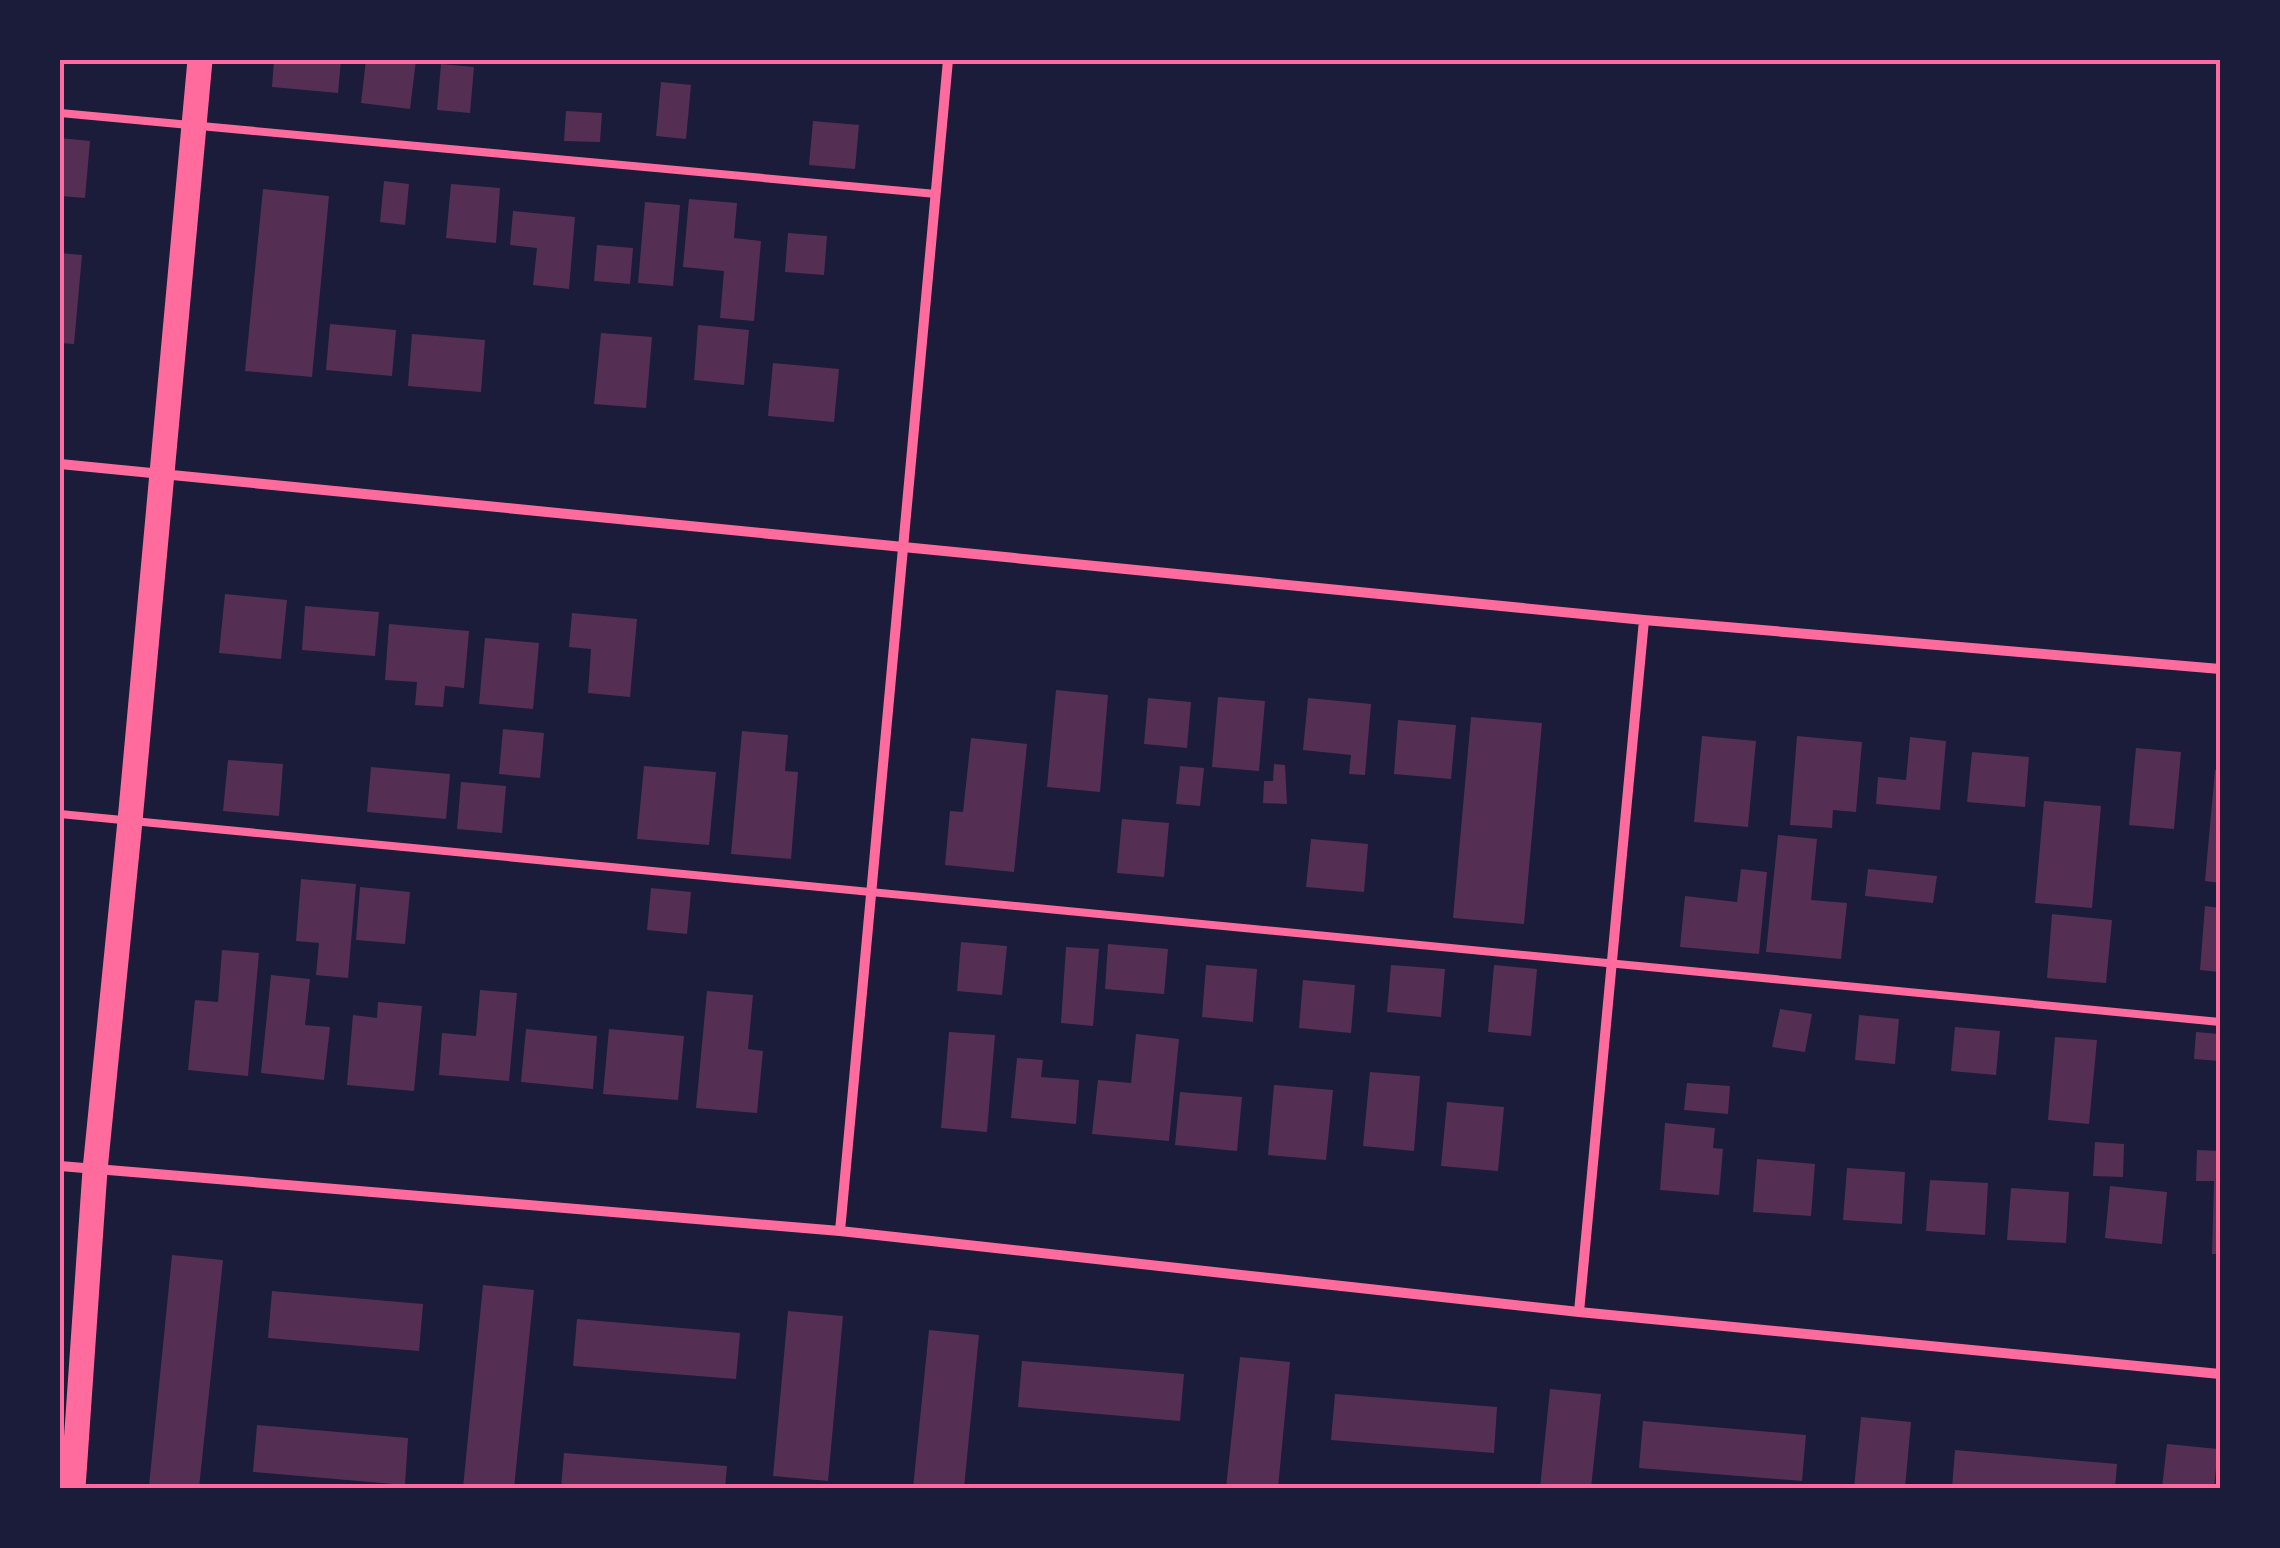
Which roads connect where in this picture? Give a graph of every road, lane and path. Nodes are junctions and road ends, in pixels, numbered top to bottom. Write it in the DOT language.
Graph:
graph roads {
  1 [pos="200,60"];
  2 [pos="948,60"];
  3 [pos="60,113"];
  4 [pos="193,126"];
  5 [pos="936,194"];
  6 [pos="60,464"];
  7 [pos="161,474"];
  8 [pos="904,549"];
  9 [pos="1644,620"];
  10 [pos="2220,669"];
  11 [pos="60,814"];
  12 [pos="130,821"];
  13 [pos="870,893"];
  14 [pos="1612,961"];
  15 [pos="2220,1022"];
  16 [pos="60,1166"];
  17 [pos="94,1170"];
  18 [pos="840,1231"];
  19 [pos="1579,1312"];
  20 [pos="2220,1374"];
  21 [pos="72,1488"];
  1 -- 4 [label="main road"];
  2 -- 5 [label="street"];
  3 -- 4 [label="lane"];
  4 -- 5 [label="lane"];
  4 -- 7 [label="main road"];
  5 -- 8 [label="street"];
  6 -- 7 [label="street"];
  7 -- 8 [label="street"];
  7 -- 12 [label="main road"];
  8 -- 9 [label="street"];
  8 -- 13 [label="street"];
  9 -- 10 [label="street"];
  9 -- 14 [label="street"];
  11 -- 12 [label="lane"];
  12 -- 13 [label="lane"];
  12 -- 17 [label="main road"];
  13 -- 14 [label="lane"];
  13 -- 18 [label="street"];
  14 -- 15 [label="lane"];
  14 -- 19 [label="street"];
  16 -- 17 [label="street"];
  17 -- 18 [label="street"];
  17 -- 21 [label="main road"];
  18 -- 19 [label="street"];
  19 -- 20 [label="street"];
}
